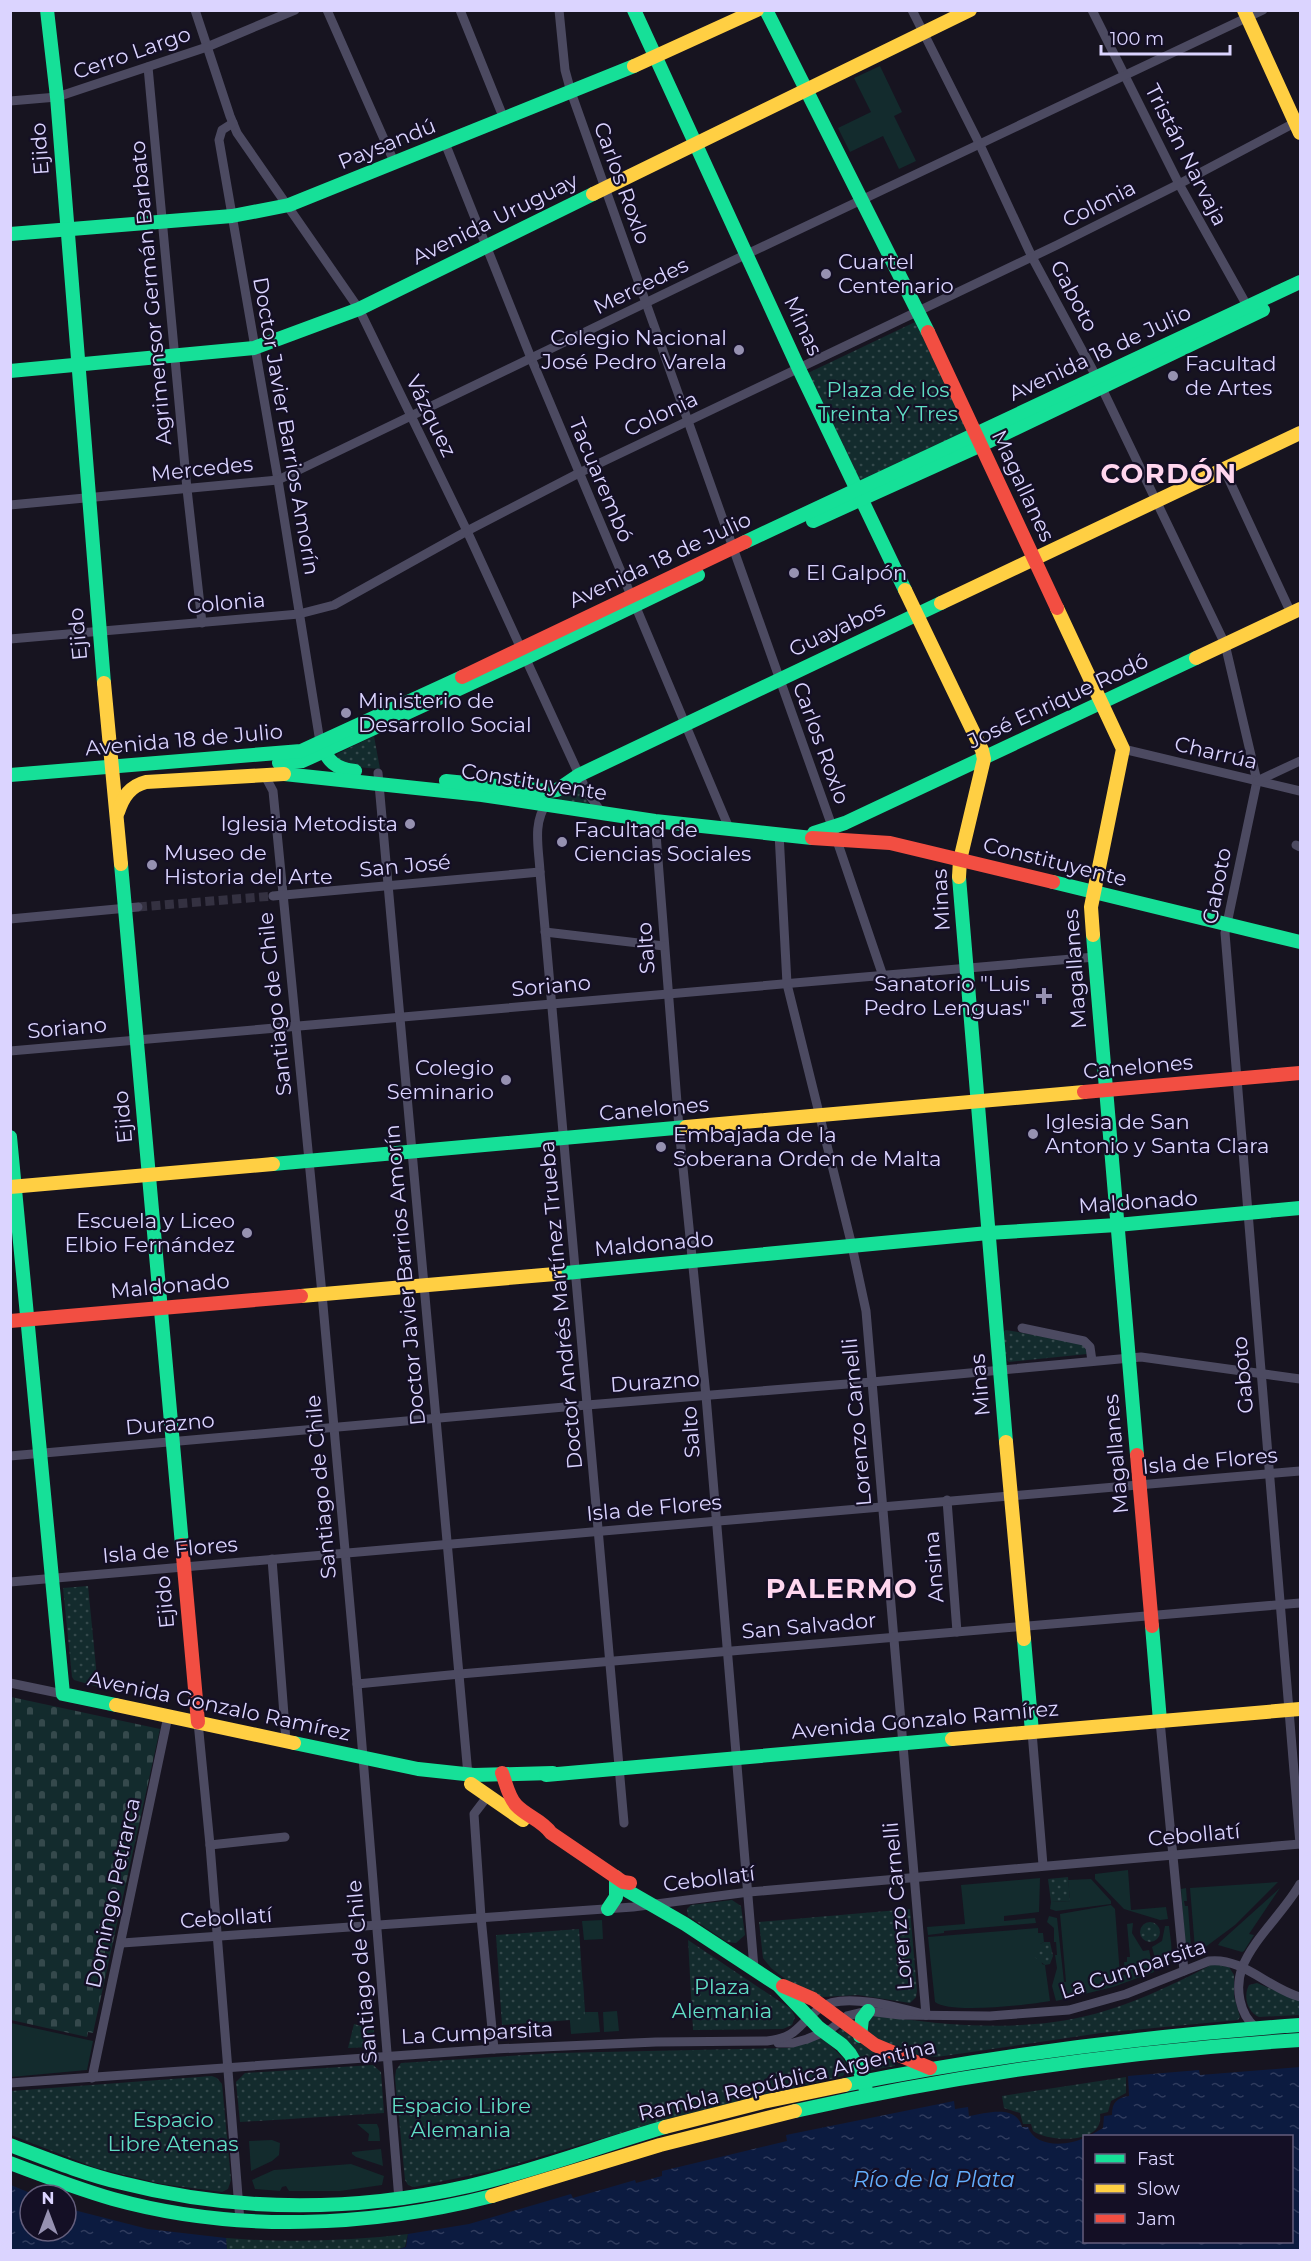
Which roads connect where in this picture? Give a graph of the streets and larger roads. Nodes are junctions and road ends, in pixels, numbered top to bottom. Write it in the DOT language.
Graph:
graph roads {
  1 [pos="47,10"];
  2 [pos="195,10"];
  3 [pos="294,10"];
  4 [pos="327,10"];
  5 [pos="460,10"];
  6 [pos="559,10"];
  7 [pos="634,10"];
  8 [pos="757,10"];
  9 [pos="766,10"];
  10 [pos="912,10"];
  11 [pos="970,10"];
  12 [pos="1092,10"];
  13 [pos="1263,10"];
  14 [pos="1245,14"];
  15 [pos="923,33"];
  16 [pos="207,47"];
  17 [pos="655,56"];
  18 [pos="148,67"];
  19 [pos="1125,76"];
  20 [pos="806,90"];
  21 [pos="571,92"];
  22 [pos="57,97"];
  23 [pos="10,101"];
  24 [pos="504,119"];
  25 [pos="233,123"];
  26 [pos="1299,125"];
  27 [pos="446,143"];
  28 [pos="695,144"];
  29 [pos="980,145"];
  30 [pos="395,164"];
  31 [pos="1179,184"];
  32 [pos="606,187"];
  33 [pos="862,200"];
  34 [pos="289,206"];
  35 [pos="232,216"];
  36 [pos="162,222"];
  37 [pos="67,229"];
  38 [pos="10,234"];
  39 [pos="487,247"];
  40 [pos="747,254"];
  41 [pos="1032,257"];
  42 [pos="1300,282"];
  43 [pos="1300,292"];
  44 [pos="646,304"];
  45 [pos="359,309"];
  46 [pos="918,311"];
  47 [pos="1250,311"];
  48 [pos="254,348"];
  49 [pos="175,356"];
  50 [pos="531,358"];
  51 [pos="78,365"];
  52 [pos="800,369"];
  53 [pos="10,371"];
  54 [pos="1099,382"];
  55 [pos="411,417"];
  56 [pos="687,421"];
  57 [pos="1300,433"];
  58 [pos="979,440"];
  59 [pos="1224,469"];
  60 [pos="579,473"];
  61 [pos="278,480"];
  62 [pos="187,489"];
  63 [pos="860,495"];
  64 [pos="88,498"];
  65 [pos="1155,502"];
  66 [pos="10,505"];
  67 [pos="467,531"];
  68 [pos="734,553"];
  69 [pos="1034,559"];
  70 [pos="632,601"];
  71 [pos="1296,611"];
  72 [pos="918,614"];
  73 [pos="299,615"];
  74 [pos="202,623"];
  75 [pos="99,631"];
  76 [pos="10,639"];
  77 [pos="1225,644"];
  78 [pos="524,654"];
  79 [pos="779,681"];
  80 [pos="1102,703"];
  81 [pos="684,725"];
  82 [pos="322,747"];
  83 [pos="1123,749"];
  84 [pos="984,759"];
  85 [pos="1300,761"];
  86 [pos="112,770"];
  87 [pos="159,771"];
  88 [pos="264,774"];
  89 [pos="579,775"];
  90 [pos="10,776"];
  91 [pos="379,777"];
  92 [pos="178,780"];
  93 [pos="1257,781"];
  94 [pos="137,783"];
  95 [pos="10,784"];
  96 [pos="557,790"];
  97 [pos="1300,791"];
  98 [pos="545,805"];
  99 [pos="117,814"];
  100 [pos="602,814"];
  101 [pos="655,821"];
  102 [pos="729,828"];
  103 [pos="779,833"];
  104 [pos="834,834"];
  105 [pos="960,860"];
  106 [pos="540,872"];
  107 [pos="388,886"];
  108 [pos="1092,892"];
  109 [pos="278,895"];
  110 [pos="132,908"];
  111 [pos="10,918"];
  112 [pos="1227,926"];
  113 [pos="545,932"];
  114 [pos="1300,942"];
  115 [pos="664,946"];
  116 [pos="1095,957"];
  117 [pos="967,968"];
  118 [pos="883,976"];
  119 [pos="787,984"];
  120 [pos="667,994"];
  121 [pos="552,1004"];
  122 [pos="400,1017"];
  123 [pos="296,1027"];
  124 [pos="138,1040"];
  125 [pos="10,1051"];
  126 [pos="1300,1073"];
  127 [pos="1236,1080"];
  128 [pos="1105,1091"];
  129 [pos="978,1102"];
  130 [pos="820,1116"];
  131 [pos="679,1128"];
  132 [pos="10,1137"];
  133 [pos="565,1138"];
  134 [pos="411,1152"];
  135 [pos="309,1161"];
  136 [pos="149,1175"];
  137 [pos="13,1187"];
  138 [pos="1300,1208"];
  139 [pos="1247,1214"];
  140 [pos="1117,1225"];
  141 [pos="988,1233"];
  142 [pos="852,1246"];
  143 [pos="693,1262"];
  144 [pos="575,1272"];
  145 [pos="424,1285"];
  146 [pos="322,1294"];
  147 [pos="161,1308"];
  148 [pos="27,1320"];
  149 [pos="10,1321"];
  150 [pos="1022,1328"];
  151 [pos="1129,1358"];
  152 [pos="1092,1362"];
  153 [pos="1000,1370"];
  154 [pos="1261,1374"];
  155 [pos="1300,1379"];
  156 [pos="872,1382"];
  157 [pos="706,1396"];
  158 [pos="587,1405"];
  159 [pos="436,1418"];
  160 [pos="334,1427"];
  161 [pos="173,1442"];
  162 [pos="40,1453"];
  163 [pos="10,1455"];
  164 [pos="1300,1471"];
  165 [pos="1269,1473"];
  166 [pos="1140,1485"];
  167 [pos="1011,1494"];
  168 [pos="947,1500"];
  169 [pos="882,1506"];
  170 [pos="716,1520"];
  171 [pos="598,1531"];
  172 [pos="447,1543"];
  173 [pos="344,1552"];
  174 [pos="272,1559"];
  175 [pos="183,1566"];
  176 [pos="51,1578"];
  177 [pos="10,1582"];
  178 [pos="1300,1603"];
  179 [pos="1280,1605"];
  180 [pos="1151,1616"];
  181 [pos="1022,1626"];
  182 [pos="957,1632"];
  183 [pos="894,1637"];
  184 [pos="727,1651"];
  185 [pos="610,1661"];
  186 [pos="460,1674"];
  187 [pos="10,1683"];
  188 [pos="357,1684"];
  189 [pos="63,1694"];
  190 [pos="1295,1709"];
  191 [pos="168,1716"];
  192 [pos="1160,1721"];
  193 [pos="198,1722"];
  194 [pos="1032,1732"];
  195 [pos="286,1741"];
  196 [pos="902,1743"];
  197 [pos="736,1757"];
  198 [pos="362,1758"];
  199 [pos="620,1767"];
  200 [pos="504,1777"];
  201 [pos="469,1779"];
  202 [pos="487,1797"];
  203 [pos="624,1823"];
  204 [pos="551,1833"];
  205 [pos="285,1837"];
  206 [pos="1300,1844"];
  207 [pos="210,1845"];
  208 [pos="1173,1854"];
  209 [pos="1043,1865"];
  210 [pos="914,1876"];
  211 [pos="619,1880"];
  212 [pos="1300,1884"];
  213 [pos="749,1892"];
  214 [pos="656,1904"];
  215 [pos="608,1909"];
  216 [pos="481,1917"];
  217 [pos="376,1925"];
  218 [pos="218,1937"];
  219 [pos="122,1943"];
  220 [pos="754,1968"];
  221 [pos="1242,1968"];
  222 [pos="1184,1971"];
  223 [pos="778,1985"];
  224 [pos="1300,1997"];
  225 [pos="822,2006"];
  226 [pos="868,2011"];
  227 [pos="926,2015"];
  228 [pos="810,2018"];
  229 [pos="840,2019"];
  230 [pos="1300,2025"];
  231 [pos="1256,2028"];
  232 [pos="825,2032"];
  233 [pos="860,2036"];
  234 [pos="1300,2040"];
  235 [pos="766,2041"];
  236 [pos="494,2049"];
  237 [pos="387,2057"];
  238 [pos="228,2067"];
  239 [pos="930,2068"];
  240 [pos="92,2078"];
  241 [pos="863,2080"];
  242 [pos="10,2083"];
  243 [pos="867,2095"];
  244 [pos="10,2145"];
  245 [pos="10,2163"];
  246 [pos="399,2200"];
  247 [pos="240,2204"];
  248 [pos="240,2221"];
  1 -- 22 [label="street, Ejido"];
  2 -- 16 [label="street"];
  3 -- 16 [label="street, Cerro Largo"];
  4 -- 30 [label="street"];
  5 -- 24 [label="street"];
  6 -- 21 [label="street, Carlos Roxlo"];
  7 -- 17 [label="street, Minas"];
  8 -- 17 [label="street, Paysandú"];
  9 -- 20 [label="street, Magallanes"];
  10 -- 15 [label="street, Gaboto"];
  11 -- 15 [label="street, Avenida Uruguay"];
  12 -- 19 [label="street, Tristán Narvaja"];
  13 -- 14 [label="street, Mercedes"];
  14 -- 19 [label="street, Mercedes"];
  14 -- 26 [label="street"];
  15 -- 20 [label="street, Avenida Uruguay"];
  15 -- 29 [label="street, Gaboto"];
  16 -- 18 [label="street, Cerro Largo"];
  16 -- 25 [label="street, Vázquez"];
  17 -- 21 [label="street, Paysandú"];
  17 -- 28 [label="street, Minas"];
  18 -- 22 [label="street, Cerro Largo"];
  18 -- 36 [label="street, Agrimensor Germán Barbato"];
  19 -- 29 [label="street, Mercedes"];
  19 -- 31 [label="street, Tristán Narvaja"];
  20 -- 28 [label="street, Avenida Uruguay"];
  20 -- 33 [label="street, Magallanes"];
  21 -- 24 [label="street, Paysandú"];
  21 -- 32 [label="street, Carlos Roxlo"];
  22 -- 23 [label="street, Cerro Largo"];
  22 -- 37 [label="street, Ejido"];
  24 -- 27 [label="street, Paysandú"];
  25 -- 34 [label="street, Vázquez"];
  25 -- 35 [label="street, Doctor Javier Barrios Amorín"];
  26 -- 31 [label="street, Colonia"];
  27 -- 30 [label="street, Paysandú"];
  27 -- 39 [label="street, Tacuarembó"];
  28 -- 32 [label="street, Avenida Uruguay"];
  28 -- 40 [label="street, Minas"];
  29 -- 33 [label="street, Mercedes"];
  29 -- 41 [label="street, Gaboto"];
  30 -- 34 [label="street, Paysandú"];
  31 -- 41 [label="street, Colonia"];
  31 -- 47 [label="street, Tristán Narvaja"];
  32 -- 39 [label="street, Avenida Uruguay"];
  32 -- 44 [label="street, Carlos Roxlo"];
  33 -- 40 [label="street, Mercedes"];
  33 -- 46 [label="street, Magallanes"];
  34 -- 35 [label="street, Paysandú"];
  34 -- 45 [label="street, Vázquez"];
  35 -- 36 [label="street, Paysandú"];
  35 -- 48 [label="street, Doctor Javier Barrios Amorín"];
  36 -- 37 [label="street, Paysandú"];
  36 -- 49 [label="street, Agrimensor Germán Barbato"];
  37 -- 38 [label="street, Paysandú"];
  37 -- 51 [label="street, Ejido"];
  39 -- 45 [label="street, Avenida Uruguay"];
  39 -- 50 [label="street, Tacuarembó"];
  40 -- 44 [label="street, Mercedes"];
  40 -- 52 [label="street, Minas"];
  41 -- 46 [label="street, Colonia"];
  41 -- 54 [label="street, Gaboto"];
  42 -- 47 [label="street, Avenida 18 de Julio"];
  43 -- 47 [label="street, Avenida 18 de Julio"];
  44 -- 50 [label="street, Mercedes"];
  44 -- 56 [label="street, Carlos Roxlo"];
  45 -- 48 [label="street, Avenida Uruguay"];
  45 -- 55 [label="street, Vázquez"];
  46 -- 52 [label="street, Colonia"];
  46 -- 58 [label="street, Magallanes"];
  47 -- 54 [label="street, Avenida 18 de Julio"];
  48 -- 49 [label="street, Avenida Uruguay"];
  48 -- 61 [label="street, Doctor Javier Barrios Amorín"];
  49 -- 51 [label="street, Avenida Uruguay"];
  49 -- 62 [label="street, Agrimensor Germán Barbato"];
  50 -- 55 [label="street, Mercedes"];
  50 -- 60 [label="street, Tacuarembó"];
  51 -- 53 [label="street, Avenida Uruguay"];
  51 -- 64 [label="street, Ejido"];
  52 -- 56 [label="street, Colonia"];
  52 -- 63 [label="street, Minas"];
  54 -- 58 [label="street, Avenida 18 de Julio"];
  54 -- 65 [label="street, Gaboto"];
  55 -- 61 [label="street, Mercedes"];
  55 -- 67 [label="street, Vázquez"];
  56 -- 60 [label="street, Colonia"];
  56 -- 68 [label="street, Carlos Roxlo"];
  57 -- 59 [label="street, Guayabos"];
  58 -- 63 [label="street, Avenida 18 de Julio"];
  58 -- 69 [label="street, Magallanes"];
  59 -- 65 [label="street, Guayabos"];
  59 -- 71 [label="street"];
  60 -- 67 [label="street, Colonia"];
  60 -- 70 [label="street, Tacuarembó"];
  61 -- 62 [label="street, Mercedes"];
  61 -- 73 [label="street, Doctor Javier Barrios Amorín"];
  62 -- 64 [label="street, Mercedes"];
  62 -- 74 [label="street, Agrimensor Germán Barbato"];
  63 -- 68 [label="street, Avenida 18 de Julio"];
  63 -- 72 [label="street, Minas"];
  64 -- 66 [label="street, Mercedes"];
  64 -- 75 [label="street, Ejido"];
  65 -- 69 [label="street, Guayabos"];
  65 -- 77 [label="street, Gaboto"];
  67 -- 73 [label="street, Colonia"];
  67 -- 78 [label="street, Vázquez"];
  68 -- 70 [label="street, Avenida 18 de Julio"];
  68 -- 79 [label="street, Carlos Roxlo"];
  69 -- 72 [label="street, Guayabos"];
  69 -- 80 [label="street, Magallanes"];
  70 -- 78 [label="street, Avenida 18 de Julio"];
  70 -- 81 [label="street, Tacuarembó"];
  71 -- 77 [label="street, José Enrique Rodó"];
  72 -- 79 [label="street, Guayabos"];
  72 -- 84 [label="street, Minas"];
  73 -- 74 [label="street, Colonia"];
  73 -- 82 [label="street, Doctor Javier Barrios Amorín"];
  74 -- 75 [label="street, Colonia"];
  75 -- 76 [label="street, Colonia"];
  75 -- 86 [label="street, Ejido"];
  77 -- 80 [label="street, José Enrique Rodó"];
  77 -- 93 [label="street, Gaboto"];
  78 -- 82 [label="street, Avenida 18 de Julio"];
  78 -- 89 [label="street, Vázquez"];
  79 -- 81 [label="street, Guayabos"];
  79 -- 104 [label="street, Carlos Roxlo"];
  80 -- 83 [label="street, Magallanes"];
  80 -- 84 [label="street, José Enrique Rodó"];
  81 -- 89 [label="street, Guayabos"];
  81 -- 102 [label="street, Tacuarembó"];
  82 -- 86 [label="street, Avenida 18 de Julio"];
  82 -- 87 [label="street, Avenida 18 de Julio"];
  82 -- 91 [label="street, Constituyente"];
  83 -- 93 [label="street, Charrúa"];
  83 -- 108 [label="street, Magallanes"];
  84 -- 104 [label="street, José Enrique Rodó"];
  84 -- 105 [label="street, Minas"];
  85 -- 93 [label="street"];
  86 -- 87 [label="street, Avenida 18 de Julio"];
  86 -- 90 [label="street, Avenida 18 de Julio"];
  86 -- 95 [label="street, Avenida 18 de Julio"];
  86 -- 99 [label="street, Ejido"];
  87 -- 92 [label="street, Avenida 18 de Julio"];
  87 -- 94 [label="street, Avenida 18 de Julio"];
  88 -- 91 [label="street, Constituyente"];
  88 -- 92 [label="street, Avenida 18 de Julio"];
  88 -- 109 [label="street, Santiago de Chile"];
  89 -- 96 [label="street, Guayabos"];
  89 -- 100 [label="street, Vázquez"];
  91 -- 96 [label="street, Constituyente"];
  91 -- 98 [label="street, Constituyente"];
  91 -- 107 [label="street, Doctor Javier Barrios Amorín"];
  92 -- 94 [label="street, Avenida 18 de Julio"];
  93 -- 97 [label="street, Charrúa"];
  93 -- 112 [label="street, Gaboto"];
  94 -- 99 [label="street, Avenida 18 de Julio"];
  96 -- 98 [label="street, Doctor Andrés Martínez Trueba"];
  98 -- 100 [label="street, Constituyente"];
  98 -- 106 [label="street, Doctor Andrés Martínez Trueba"];
  99 -- 110 [label="street, Ejido"];
  100 -- 101 [label="street, Constituyente"];
  101 -- 102 [label="street, Constituyente"];
  101 -- 115 [label="street, Salto"];
  102 -- 103 [label="street, Constituyente"];
  103 -- 104 [label="street, Constituyente"];
  103 -- 119 [label="street, Lorenzo Carnelli"];
  104 -- 105 [label="street, Constituyente"];
  104 -- 118 [label="street, Carlos Roxlo"];
  105 -- 108 [label="street, Constituyente"];
  105 -- 117 [label="street, Minas"];
  106 -- 107 [label="street, San José"];
  106 -- 113 [label="street, Doctor Andrés Martínez Trueba"];
  107 -- 109 [label="street, San José"];
  107 -- 122 [label="street, Doctor Javier Barrios Amorín"];
  108 -- 112 [label="street, Constituyente"];
  108 -- 116 [label="street, Magallanes"];
  109 -- 123 [label="street, Santiago de Chile"];
  110 -- 111 [label="street"];
  110 -- 124 [label="street, Ejido"];
  112 -- 114 [label="street, Constituyente"];
  112 -- 127 [label="street, Gaboto"];
  113 -- 115 [label="street"];
  113 -- 121 [label="street, Doctor Andrés Martínez Trueba"];
  115 -- 120 [label="street, Salto"];
  116 -- 117 [label="street, Soriano"];
  116 -- 128 [label="street, Magallanes"];
  117 -- 118 [label="street, Soriano"];
  117 -- 129 [label="street, Minas"];
  118 -- 119 [label="street, Soriano"];
  119 -- 120 [label="street, Soriano"];
  119 -- 130 [label="street, Lorenzo Carnelli"];
  120 -- 121 [label="street, Soriano"];
  120 -- 131 [label="street, Salto"];
  121 -- 122 [label="street, Soriano"];
  121 -- 133 [label="street, Doctor Andrés Martínez Trueba"];
  122 -- 123 [label="street, Soriano"];
  122 -- 134 [label="street, Doctor Javier Barrios Amorín"];
  123 -- 124 [label="street, Soriano"];
  123 -- 135 [label="street, Santiago de Chile"];
  124 -- 125 [label="street, Soriano"];
  124 -- 136 [label="street, Ejido"];
  126 -- 127 [label="street, Canelones"];
  127 -- 128 [label="street, Canelones"];
  127 -- 139 [label="street, Gaboto"];
  128 -- 129 [label="street, Canelones"];
  128 -- 140 [label="street, Magallanes"];
  129 -- 130 [label="street, Canelones"];
  129 -- 141 [label="street, Minas"];
  130 -- 131 [label="street, Canelones"];
  130 -- 142 [label="street, Lorenzo Carnelli"];
  131 -- 133 [label="street, Canelones"];
  131 -- 143 [label="street, Salto"];
  132 -- 137 [label="street"];
  133 -- 134 [label="street, Canelones"];
  133 -- 144 [label="street, Doctor Andrés Martínez Trueba"];
  134 -- 135 [label="street, Canelones"];
  134 -- 145 [label="street, Doctor Javier Barrios Amorín"];
  135 -- 136 [label="street, Canelones"];
  135 -- 146 [label="street, Santiago de Chile"];
  136 -- 137 [label="street, Canelones"];
  136 -- 147 [label="street, Ejido"];
  137 -- 148 [label="street"];
  138 -- 139 [label="street, Maldonado"];
  139 -- 140 [label="street, Maldonado"];
  139 -- 154 [label="street, Gaboto"];
  140 -- 141 [label="street, Maldonado"];
  140 -- 151 [label="street, Magallanes"];
  141 -- 142 [label="street, Maldonado"];
  141 -- 153 [label="street, Minas"];
  142 -- 143 [label="street, Maldonado"];
  142 -- 156 [label="street, Lorenzo Carnelli"];
  143 -- 144 [label="street, Maldonado"];
  143 -- 157 [label="street, Salto"];
  144 -- 145 [label="street, Maldonado"];
  144 -- 158 [label="street, Doctor Andrés Martínez Trueba"];
  145 -- 146 [label="street, Maldonado"];
  145 -- 159 [label="street, Doctor Javier Barrios Amorín"];
  146 -- 147 [label="street, Maldonado"];
  146 -- 160 [label="street, Santiago de Chile"];
  147 -- 148 [label="street, Maldonado"];
  147 -- 161 [label="street, Ejido"];
  148 -- 149 [label="street, Maldonado"];
  148 -- 162 [label="street"];
  150 -- 152 [label="street"];
  151 -- 152 [label="street, Durazno"];
  151 -- 154 [label="street, Durazno"];
  151 -- 166 [label="street, Magallanes"];
  152 -- 153 [label="street, Durazno"];
  153 -- 156 [label="street, Durazno"];
  153 -- 167 [label="street, Minas"];
  154 -- 155 [label="street, Durazno"];
  154 -- 165 [label="street, Gaboto"];
  156 -- 157 [label="street, Durazno"];
  156 -- 169 [label="street, Lorenzo Carnelli"];
  157 -- 158 [label="street, Durazno"];
  157 -- 170 [label="street, Salto"];
  158 -- 159 [label="street, Durazno"];
  158 -- 171 [label="street, Doctor Andrés Martínez Trueba"];
  159 -- 160 [label="street, Durazno"];
  159 -- 172 [label="street, Doctor Javier Barrios Amorín"];
  160 -- 161 [label="street, Durazno"];
  160 -- 173 [label="street, Santiago de Chile"];
  161 -- 162 [label="street, Durazno"];
  161 -- 175 [label="street, Ejido"];
  162 -- 163 [label="street, Durazno"];
  162 -- 176 [label="street"];
  164 -- 165 [label="street, Isla de Flores"];
  165 -- 166 [label="street, Isla de Flores"];
  165 -- 179 [label="street, Gaboto"];
  166 -- 167 [label="street, Isla de Flores"];
  166 -- 180 [label="street, Magallanes"];
  167 -- 168 [label="street, Isla de Flores"];
  167 -- 181 [label="street, Minas"];
  168 -- 169 [label="street, Isla de Flores"];
  168 -- 182 [label="street, Ansina"];
  169 -- 170 [label="street, Isla de Flores"];
  169 -- 183 [label="street, Lorenzo Carnelli"];
  170 -- 171 [label="street, Isla de Flores"];
  170 -- 184 [label="street, Salto"];
  171 -- 172 [label="street, Isla de Flores"];
  171 -- 185 [label="street, Doctor Andrés Martínez Trueba"];
  172 -- 173 [label="street, Isla de Flores"];
  172 -- 186 [label="street, Doctor Javier Barrios Amorín"];
  173 -- 174 [label="street, Isla de Flores"];
  173 -- 188 [label="street, Santiago de Chile"];
  174 -- 175 [label="street, Isla de Flores"];
  174 -- 195 [label="street"];
  175 -- 176 [label="street, Isla de Flores"];
  175 -- 193 [label="street, Ejido"];
  176 -- 177 [label="street, Isla de Flores"];
  176 -- 189 [label="street"];
  178 -- 179 [label="street, San Salvador"];
  179 -- 180 [label="street, San Salvador"];
  179 -- 190 [label="street, Gaboto"];
  180 -- 181 [label="street, San Salvador"];
  180 -- 192 [label="street, Magallanes"];
  181 -- 182 [label="street, San Salvador"];
  181 -- 194 [label="street, Minas"];
  182 -- 183 [label="street, San Salvador"];
  183 -- 184 [label="street, San Salvador"];
  183 -- 196 [label="street, Lorenzo Carnelli"];
  184 -- 185 [label="street, San Salvador"];
  184 -- 197 [label="street, Salto"];
  185 -- 186 [label="street, San Salvador"];
  185 -- 199 [label="street, Doctor Andrés Martínez Trueba"];
  186 -- 188 [label="street, San Salvador"];
  186 -- 201 [label="street, Doctor Javier Barrios Amorín"];
  187 -- 189 [label="street, Avenida Gonzalo Ramírez"];
  188 -- 198 [label="street, Santiago de Chile"];
  189 -- 191 [label="street, Avenida Gonzalo Ramírez"];
  190 -- 192 [label="street, Avenida Gonzalo Ramírez"];
  190 -- 206 [label="street, Gaboto"];
  191 -- 193 [label="street, Avenida Gonzalo Ramírez"];
  191 -- 219 [label="street, Domingo Petrarca"];
  192 -- 194 [label="street, Avenida Gonzalo Ramírez"];
  192 -- 208 [label="street, Magallanes"];
  193 -- 195 [label="street, Avenida Gonzalo Ramírez"];
  193 -- 207 [label="street, Ejido"];
  194 -- 196 [label="street, Avenida Gonzalo Ramírez"];
  194 -- 209 [label="street, Minas"];
  195 -- 198 [label="street, Avenida Gonzalo Ramírez"];
  196 -- 197 [label="street, Avenida Gonzalo Ramírez"];
  196 -- 210 [label="street, Lorenzo Carnelli"];
  197 -- 199 [label="street, Avenida Gonzalo Ramírez"];
  197 -- 213 [label="street, Salto"];
  198 -- 201 [label="street, Avenida Gonzalo Ramírez"];
  198 -- 217 [label="street, Santiago de Chile"];
  199 -- 200 [label="street, Avenida Gonzalo Ramírez"];
  199 -- 203 [label="street, Doctor Andrés Martínez Trueba"];
  200 -- 201 [label="street, Avenida Gonzalo Ramírez"];
  200 -- 204 [label="street"];
  201 -- 202 [label="street"];
  202 -- 204 [label="street"];
  202 -- 216 [label="street"];
  204 -- 211 [label="street"];
  205 -- 207 [label="street"];
  206 -- 208 [label="street, Cebollatí"];
  207 -- 218 [label="street, Ejido"];
  208 -- 209 [label="street, Cebollatí"];
  208 -- 222 [label="street, Magallanes"];
  209 -- 210 [label="street, Cebollatí"];
  210 -- 213 [label="street, Cebollatí"];
  210 -- 227 [label="street, Lorenzo Carnelli"];
  211 -- 214 [label="street"];
  211 -- 215 [label="street"];
  212 -- 221 [label="street"];
  213 -- 214 [label="street, Cebollatí"];
  213 -- 220 [label="street, Salto"];
  214 -- 215 [label="street, Cebollatí"];
  214 -- 220 [label="street"];
  215 -- 216 [label="street, Cebollatí"];
  216 -- 217 [label="street, Cebollatí"];
  216 -- 236 [label="street"];
  217 -- 218 [label="street, Cebollatí"];
  217 -- 237 [label="street, Santiago de Chile"];
  218 -- 219 [label="street, Cebollatí"];
  218 -- 238 [label="street, Ejido"];
  219 -- 240 [label="street, Domingo Petrarca"];
  220 -- 223 [label="street"];
  221 -- 222 [label="street, La Cumparsita"];
  221 -- 224 [label="street, La Cumparsita"];
  221 -- 231 [label="street"];
  222 -- 227 [label="street, La Cumparsita"];
  223 -- 225 [label="street"];
  223 -- 228 [label="street"];
  225 -- 227 [label="street, La Cumparsita"];
  225 -- 228 [label="street, La Cumparsita"];
  225 -- 229 [label="street"];
  226 -- 227 [label="street, La Cumparsita"];
  226 -- 229 [label="street, La Cumparsita"];
  226 -- 233 [label="street"];
  228 -- 232 [label="street"];
  228 -- 235 [label="street, La Cumparsita"];
  229 -- 232 [label="street, La Cumparsita"];
  229 -- 233 [label="street"];
  230 -- 231 [label="street, Rambla República Argentina"];
  231 -- 239 [label="street, Rambla República Argentina"];
  232 -- 235 [label="street, La Cumparsita"];
  232 -- 241 [label="street"];
  233 -- 239 [label="street"];
  234 -- 243 [label="street, Rambla República Argentina"];
  235 -- 236 [label="street, La Cumparsita"];
  236 -- 237 [label="street, La Cumparsita"];
  237 -- 238 [label="street, La Cumparsita"];
  237 -- 246 [label="street, Santiago de Chile"];
  238 -- 240 [label="street, La Cumparsita"];
  238 -- 247 [label="street, Ejido"];
  239 -- 241 [label="street, Rambla República Argentina"];
  240 -- 242 [label="street, La Cumparsita"];
  241 -- 243 [label="street"];
  241 -- 246 [label="street, Rambla República Argentina"];
  243 -- 248 [label="street, Rambla República Argentina"];
  244 -- 247 [label="street, Rambla República Argentina"];
  245 -- 248 [label="street, Rambla República Argentina"];
  246 -- 247 [label="street, Rambla República Argentina"];
  247 -- 248 [label="street, Ejido"];
}
